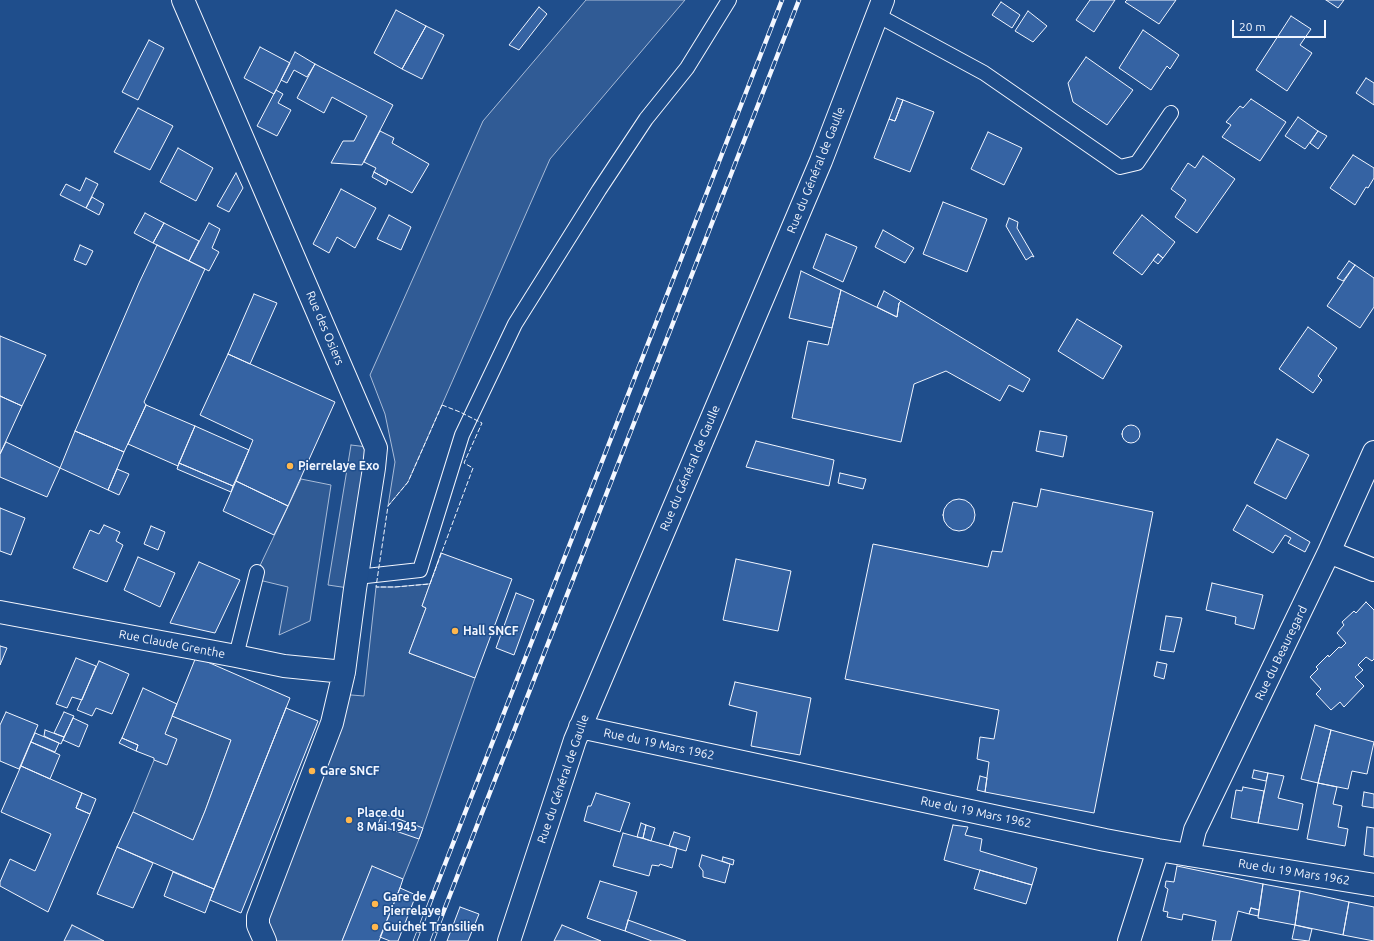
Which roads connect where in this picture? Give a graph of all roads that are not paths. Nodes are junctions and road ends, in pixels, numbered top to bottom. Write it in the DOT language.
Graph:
graph roads {
  1 [pos="183,0"];
  2 [pos="729,0"];
  3 [pos="880,8"];
  4 [pos="1171,113"];
  5 [pos="1374,452"];
  6 [pos="1330,552"];
  7 [pos="1374,570"];
  8 [pos="257,572"];
  9 [pos="357,577"];
  10 [pos="0,612"];
  11 [pos="236,656"];
  12 [pos="344,672"];
  13 [pos="580,727"];
  14 [pos="1158,850"];
  15 [pos="1189,855"];
  16 [pos="1374,885"];
  17 [pos="265,941"];
  18 [pos="509,941"];
  19 [pos="1129,941"];
  1 -- 9 [label="street, Rue des Osiers"];
  2 -- 9 [label="lane"];
  3 -- 4 [label="lane"];
  3 -- 13 [label="street, Rue du Général de Gaulle"];
  5 -- 6 [label="street, Rue du Beauregard"];
  6 -- 7 [label="street"];
  6 -- 15 [label="street, Rue du Beauregard"];
  8 -- 11 [label="lane"];
  9 -- 12 [label="street, Rue des Osiers"];
  10 -- 11 [label="street, Rue Claude Grenthe"];
  11 -- 12 [label="street, Rue Claude Grenthe"];
  12 -- 17 [label="street"];
  13 -- 14 [label="street, Rue du 19 Mars 1962"];
  13 -- 18 [label="street, Rue du Général de Gaulle"];
  14 -- 15 [label="street, Rue du 19 Mars 1962"];
  14 -- 19 [label="street"];
  15 -- 16 [label="street, Rue du 19 Mars 1962"];
}
